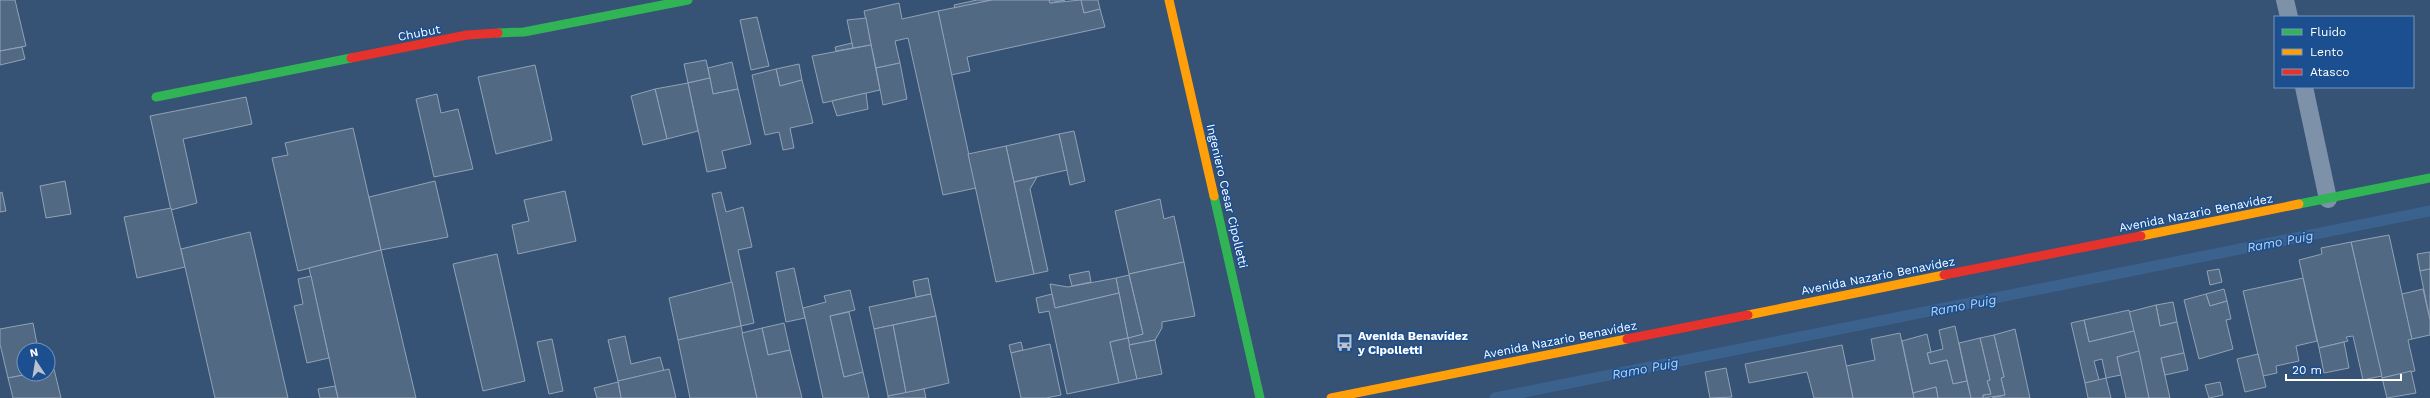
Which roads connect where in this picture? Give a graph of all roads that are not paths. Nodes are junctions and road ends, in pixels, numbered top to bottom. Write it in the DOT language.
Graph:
graph roads {
  1 [pos="688,0"];
  2 [pos="1170,0"];
  3 [pos="2285,0"];
  4 [pos="2289,16"];
  5 [pos="2304,88"];
  6 [pos="156,97"];
  7 [pos="2430,178"];
  8 [pos="2328,199"];
  9 [pos="1260,398"];
  10 [pos="1331,398"];
  1 -- 6 [label="main road, Chubut"];
  2 -- 9 [label="main road, Ingeniero Cesar Cipolletti"];
  3 -- 4 [label="lane"];
  5 -- 8 [label="lane"];
  7 -- 8 [label="main road, Avenida Nazario Benavídez"];
  8 -- 10 [label="main road, Avenida Nazario Benavídez"];
}
